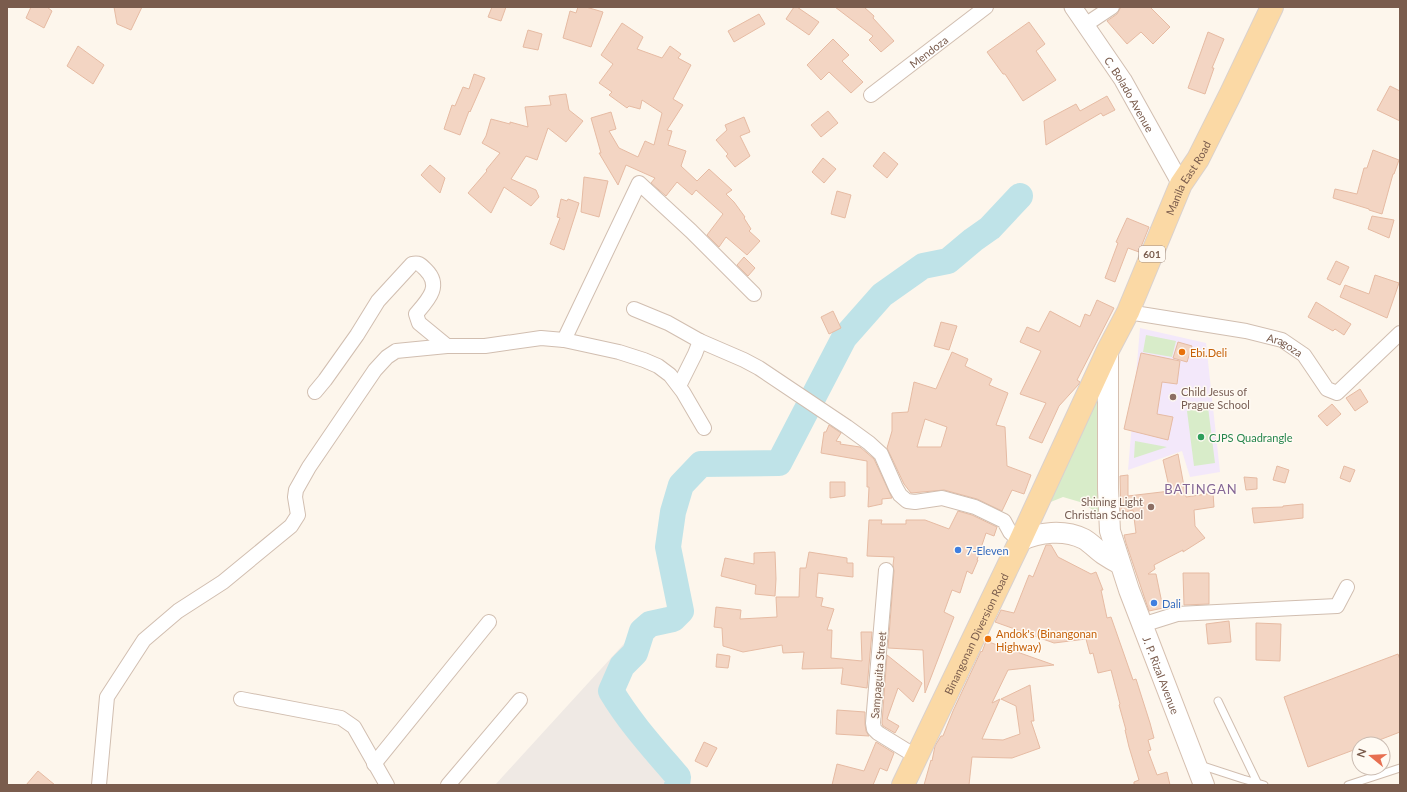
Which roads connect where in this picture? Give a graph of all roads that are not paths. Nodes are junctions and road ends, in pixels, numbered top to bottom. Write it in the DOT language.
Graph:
graph roads {
  1 [pos="986,7"];
  2 [pos="1073,7"];
  3 [pos="1112,7"];
  4 [pos="1272,7"];
  5 [pos="1085,25"];
  6 [pos="871,95"];
  7 [pos="1181,184"];
  8 [pos="754,294"];
  9 [pos="634,309"];
  10 [pos="1128,312"];
  11 [pos="1400,333"];
  12 [pos="564,340"];
  13 [pos="700,341"];
  14 [pos="447,346"];
  15 [pos="1108,350"];
  16 [pos="678,386"];
  17 [pos="315,392"];
  18 [pos="704,428"];
  19 [pos="1020,541"];
  20 [pos="1120,564"];
  21 [pos="886,570"];
  22 [pos="1347,587"];
  23 [pos="489,622"];
  24 [pos="1142,625"];
  25 [pos="241,699"];
  26 [pos="520,700"];
  27 [pos="1218,701"];
  28 [pos="916,758"];
  29 [pos="374,764"];
  30 [pos="1196,764"];
  31 [pos="1400,768"];
  32 [pos="1261,784"];
  33 [pos="99,785"];
  34 [pos="386,785"];
  35 [pos="448,785"];
  36 [pos="903,785"];
  37 [pos="1204,785"];
  38 [pos="1348,785"];
  1 -- 6 [label="street, Mendoza"];
  2 -- 5 [label="street, C. Bolado Avenue"];
  3 -- 5 [label="street"];
  4 -- 7 [label="main road, Manila East Road / 601"];
  5 -- 7 [label="street, C. Bolado Avenue"];
  7 -- 10 [label="main road, Manila East Road / 601"];
  8 -- 12 [label="street"];
  9 -- 13 [label="street"];
  10 -- 11 [label="street, Aragoza"];
  10 -- 15 [label="main road, Manila East Road / 601"];
  12 -- 14 [label="street"];
  12 -- 16 [label="street"];
  13 -- 16 [label="street"];
  13 -- 19 [label="street"];
  14 -- 17 [label="street"];
  14 -- 33 [label="street"];
  15 -- 19 [label="main road, Binangonan Diversion Road"];
  15 -- 20 [label="main road, J. P. Rizal Avenue / 601"];
  16 -- 18 [label="street"];
  19 -- 20 [label="main road"];
  19 -- 28 [label="main road, Binangonan Diversion Road"];
  20 -- 24 [label="main road, J. P. Rizal Avenue / 601"];
  21 -- 28 [label="street, Sampaguita Street"];
  22 -- 24 [label="street"];
  23 -- 29 [label="street"];
  24 -- 30 [label="main road, J. P. Rizal Avenue / 601"];
  25 -- 29 [label="street"];
  26 -- 35 [label="street"];
  27 -- 32 [label="lane"];
  28 -- 36 [label="main road, Binangonan Diversion Road"];
  29 -- 34 [label="street"];
  30 -- 32 [label="lane"];
  30 -- 37 [label="main road, J. P. Rizal Avenue / 601"];
  31 -- 38 [label="lane"];
}
